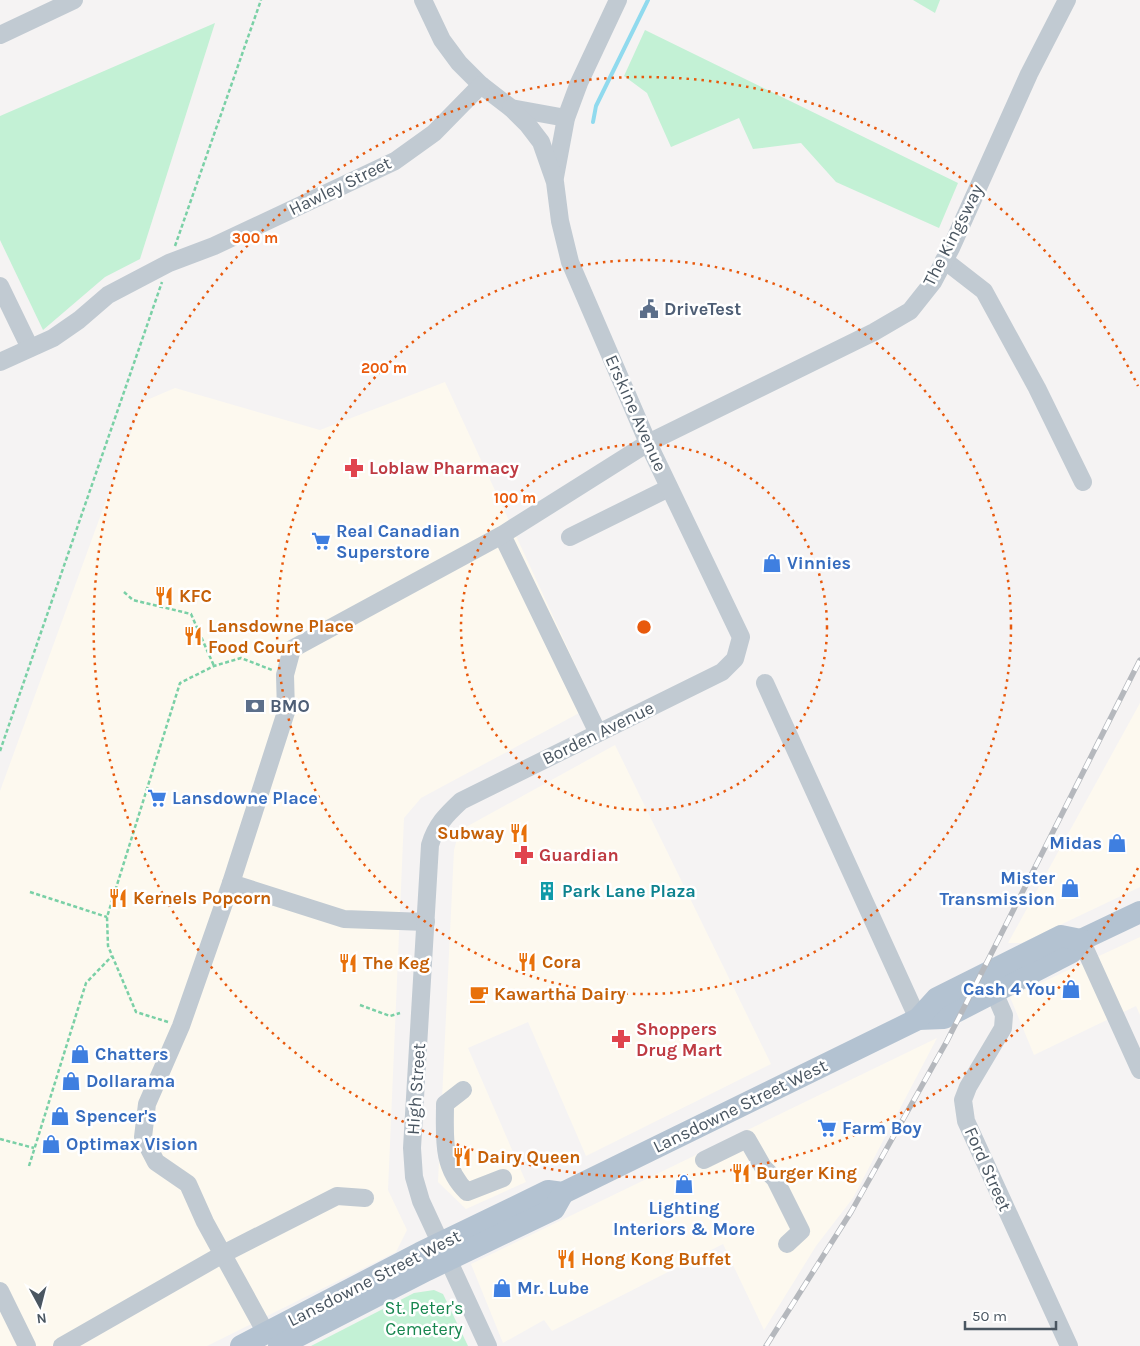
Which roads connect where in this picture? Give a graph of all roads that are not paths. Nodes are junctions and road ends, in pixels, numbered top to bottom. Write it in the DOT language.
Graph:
graph roads {
  1 [pos="74,0"];
  2 [pos="423,0"];
  3 [pos="618,0"];
  4 [pos="1067,0"];
  5 [pos="0,34"];
  6 [pos="481,85"];
  7 [pos="511,108"];
  8 [pos="566,118"];
  9 [pos="555,182"];
  10 [pos="944,260"];
  11 [pos="0,286"];
  12 [pos="30,348"];
  13 [pos="0,362"];
  14 [pos="648,443"];
  15 [pos="1082,482"];
  16 [pos="669,488"];
  17 [pos="502,535"];
  18 [pos="570,537"];
  19 [pos="741,637"];
  20 [pos="765,682"];
  21 [pos="598,734"];
  22 [pos="442,819"];
  23 [pos="231,883"];
  24 [pos="1140,912"];
  25 [pos="426,922"];
  26 [pos="1081,940"];
  27 [pos="994,992"];
  28 [pos="918,1019"];
  29 [pos="1140,1070"];
  30 [pos="464,1090"];
  31 [pos="704,1160"];
  32 [pos="503,1178"];
  33 [pos="365,1198"];
  34 [pos="788,1244"];
  35 [pos="443,1252"];
  36 [pos="223,1254"];
  37 [pos="0,1291"];
  38 [pos="272,1340"];
  39 [pos="27,1346"];
  40 [pos="62,1346"];
  41 [pos="241,1346"];
  42 [pos="488,1346"];
  43 [pos="1068,1346"];
  1 -- 5 [label="street"];
  2 -- 6 [label="street"];
  3 -- 8 [label="street"];
  4 -- 10 [label="street, The Kingsway"];
  6 -- 7 [label="street"];
  6 -- 12 [label="street, Hawley Street"];
  7 -- 8 [label="street"];
  7 -- 9 [label="street"];
  8 -- 9 [label="street"];
  9 -- 14 [label="street, Erskine Avenue"];
  10 -- 14 [label="street, The Kingsway"];
  10 -- 15 [label="street"];
  11 -- 12 [label="street"];
  12 -- 13 [label="street, Hawley Street"];
  14 -- 16 [label="street, Erskine Avenue"];
  14 -- 17 [label="street, The Kingsway"];
  16 -- 18 [label="street"];
  16 -- 19 [label="street, Erskine Avenue"];
  17 -- 21 [label="street"];
  17 -- 23 [label="street, The Kingsway"];
  19 -- 21 [label="street, Borden Avenue"];
  20 -- 28 [label="street"];
  21 -- 22 [label="street, Borden Avenue"];
  22 -- 25 [label="street, High Street"];
  23 -- 25 [label="street"];
  23 -- 36 [label="street, The Kingsway"];
  24 -- 26 [label="main road, Lansdowne Street West"];
  25 -- 35 [label="street, High Street"];
  26 -- 27 [label="main road, Lansdowne Street West"];
  26 -- 28 [label="main road, Lansdowne Street West"];
  26 -- 29 [label="street"];
  27 -- 28 [label="main road, Lansdowne Street West"];
  27 -- 43 [label="street, Ford Street"];
  28 -- 35 [label="main road, Lansdowne Street West"];
  30 -- 32 [label="street"];
  31 -- 34 [label="street"];
  33 -- 36 [label="street"];
  35 -- 38 [label="main road, Lansdowne Street West"];
  35 -- 42 [label="street, High Street"];
  36 -- 38 [label="street, The Kingsway"];
  36 -- 40 [label="street"];
  37 -- 39 [label="street"];
  38 -- 41 [label="main road, Lansdowne Street West"];
}
